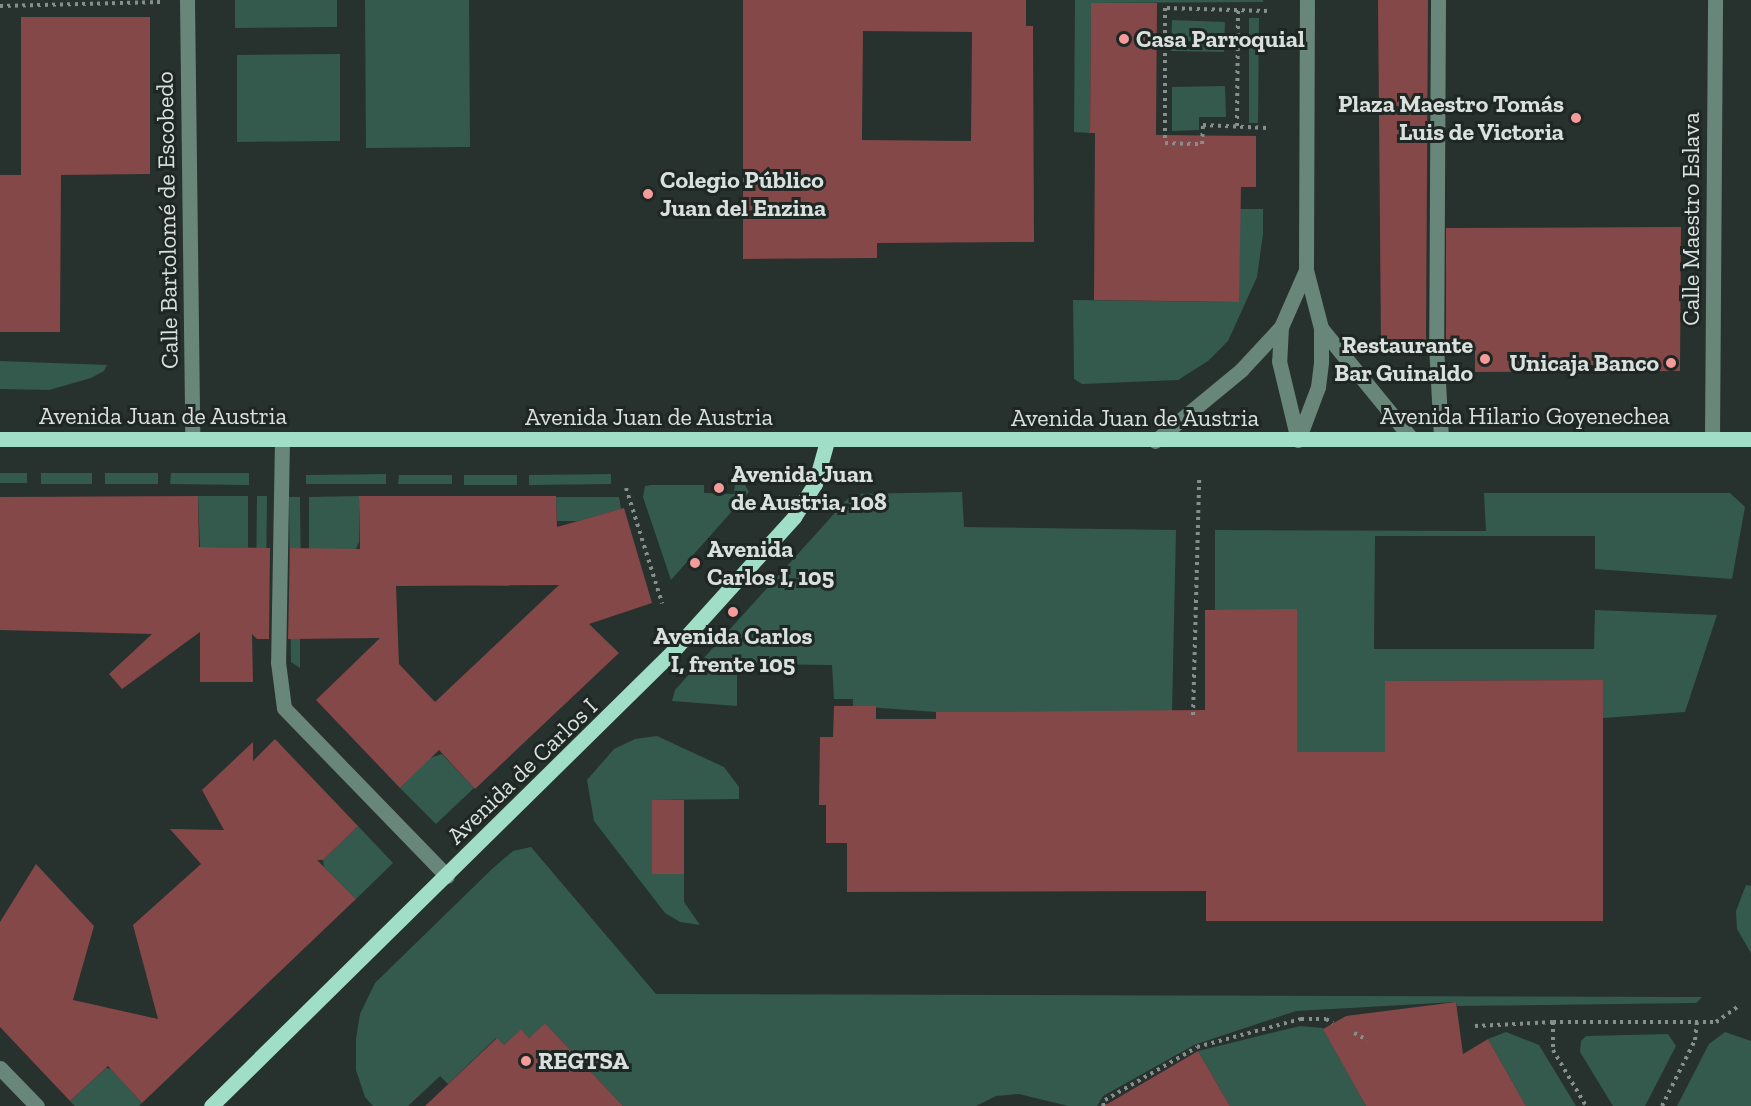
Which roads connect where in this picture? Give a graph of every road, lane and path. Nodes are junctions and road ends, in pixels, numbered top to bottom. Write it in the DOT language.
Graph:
graph roads {
  1 [pos="187,0"];
  2 [pos="1307,0"];
  3 [pos="1438,0"];
  4 [pos="1715,0"];
  5 [pos="161,2"];
  6 [pos="0,6"];
  7 [pos="1238,10"];
  8 [pos="1267,11"];
  9 [pos="1237,126"];
  10 [pos="1267,128"];
  11 [pos="1306,270"];
  12 [pos="1281,327"];
  13 [pos="1321,328"];
  14 [pos="0,438"];
  15 [pos="1411,438"];
  16 [pos="1440,438"];
  17 [pos="192,439"];
  18 [pos="282,439"];
  19 [pos="1712,439"];
  20 [pos="1751,439"];
  21 [pos="1298,440"];
  22 [pos="827,441"];
  23 [pos="1155,441"];
  24 [pos="1199,478"];
  25 [pos="626,488"];
  26 [pos="662,603"];
  27 [pos="1193,715"];
  28 [pos="447,876"];
  29 [pos="1739,1006"];
  30 [pos="1553,1022"];
  31 [pos="1697,1022"];
  32 [pos="1333,1023"];
  33 [pos="1475,1026"];
  34 [pos="1354,1033"];
  35 [pos="1367,1040"];
  36 [pos="0,1068"];
  37 [pos="37,1106"];
  38 [pos="211,1106"];
  39 [pos="1103,1106"];
  40 [pos="1586,1106"];
  41 [pos="1662,1106"];
  1 -- 17 [label="street, Calle Bartolomé de Escobedo"];
  2 -- 11 [label="street"];
  3 -- 16 [label="street"];
  4 -- 19 [label="street, Calle Maestro Eslava"];
  5 -- 6 [label="path"];
  7 -- 8 [label="path"];
  7 -- 9 [label="path"];
  7 -- 9 [label="path"];
  9 -- 10 [label="path"];
  11 -- 12 [label="street"];
  11 -- 13 [label="street"];
  12 -- 21 [label="street"];
  12 -- 23 [label="street"];
  13 -- 15 [label="street"];
  13 -- 21 [label="street"];
  14 -- 17 [label="main road, Avenida Juan de Austria"];
  15 -- 16 [label="main road, Avenida Hilario Goyenechea"];
  15 -- 21 [label="main road, Avenida Hilario Goyenechea"];
  16 -- 19 [label="main road, Avenida Hilario Goyenechea"];
  17 -- 18 [label="main road, Avenida Juan de Austria"];
  18 -- 22 [label="main road, Avenida Juan de Austria"];
  18 -- 28 [label="street"];
  19 -- 20 [label="main road, Avenida Hilario Goyenechea"];
  21 -- 23 [label="main road, Avenida Juan de Austria"];
  22 -- 23 [label="main road, Avenida Juan de Austria"];
  22 -- 28 [label="main road, Avenida de Carlos I"];
  24 -- 27 [label="path"];
  25 -- 26 [label="path"];
  28 -- 38 [label="main road, Avenida de Carlos I"];
  29 -- 31 [label="path"];
  30 -- 31 [label="path"];
  30 -- 33 [label="path"];
  30 -- 40 [label="path"];
  31 -- 41 [label="path"];
  32 -- 39 [label="path"];
  34 -- 35 [label="path"];
  36 -- 37 [label="street"];
}
